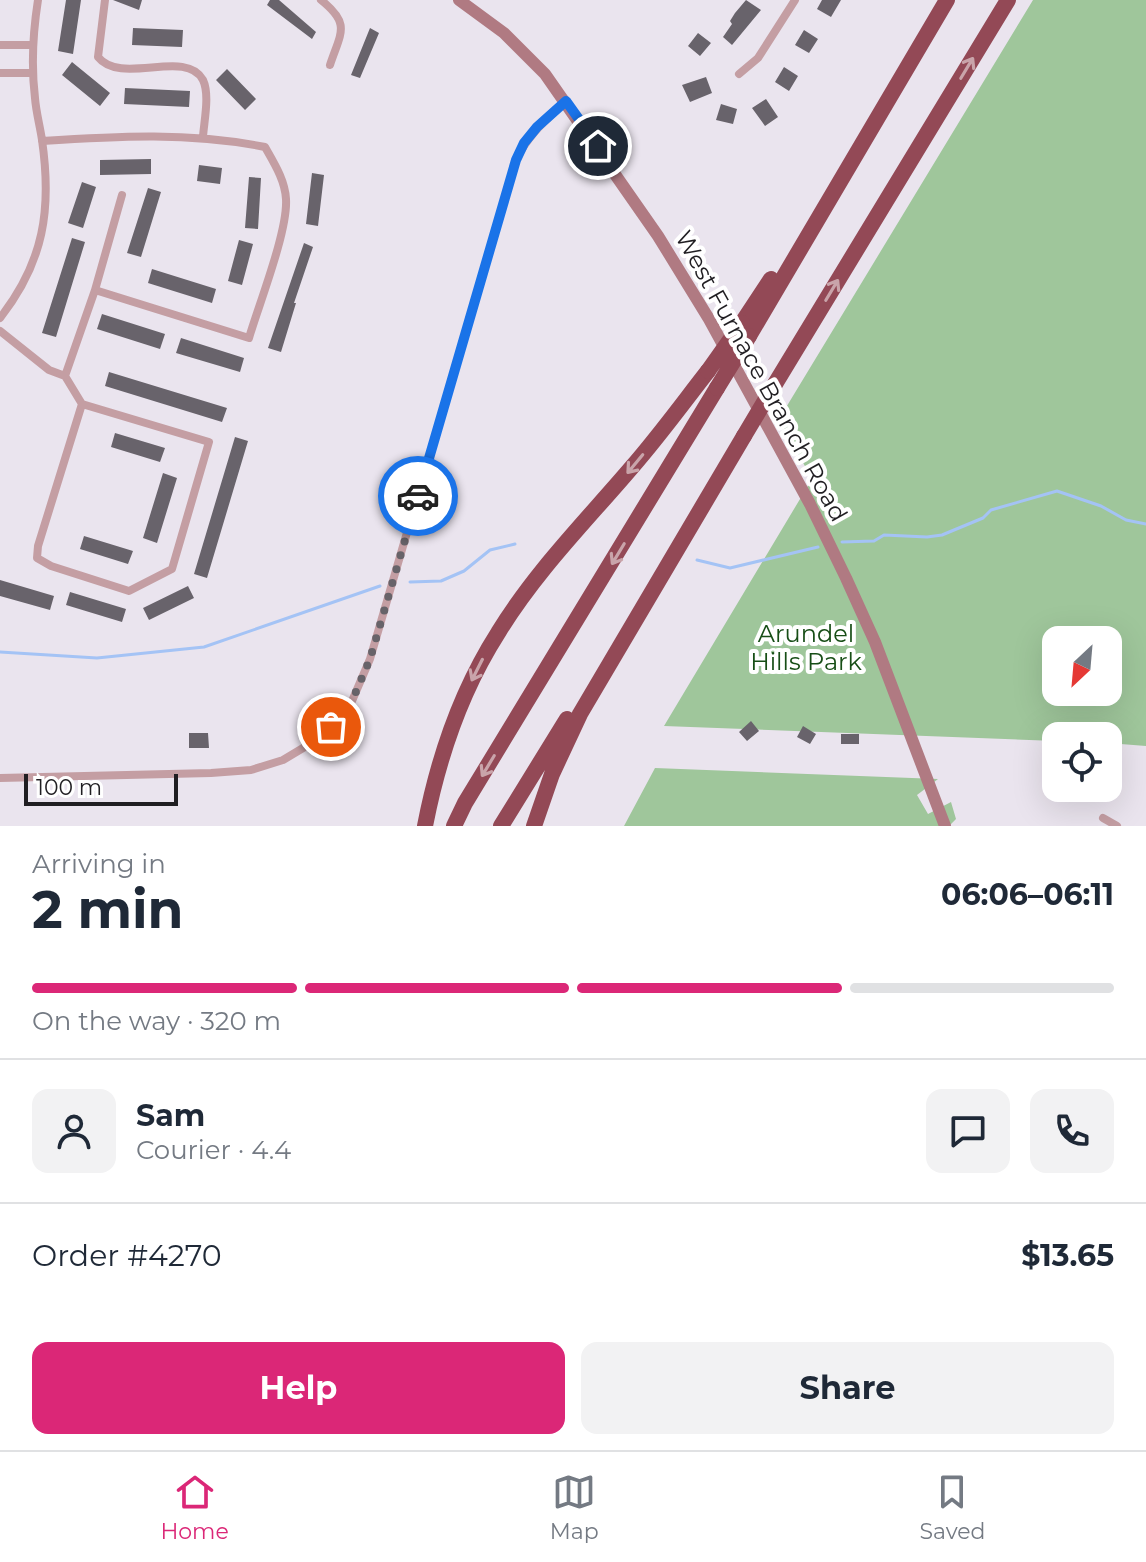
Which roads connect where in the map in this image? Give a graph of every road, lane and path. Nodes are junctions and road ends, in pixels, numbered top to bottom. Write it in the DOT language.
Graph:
graph roads {
  1 [pos="38,0"];
  2 [pos="105,0"];
  3 [pos="321,0"];
  4 [pos="459,0"];
  5 [pos="795,0"];
  6 [pos="946,0"];
  7 [pos="1008,0"];
  8 [pos="0,45"];
  9 [pos="33,45"];
  10 [pos="330,65"];
  11 [pos="0,73"];
  12 [pos="33,73"];
  13 [pos="739,74"];
  14 [pos="566,101"];
  15 [pos="203,137"];
  16 [pos="42,141"];
  17 [pos="122,195"];
  18 [pos="95,290"];
  19 [pos="2,313"];
  20 [pos="746,329"];
  21 [pos="0,331"];
  22 [pos="65,376"];
  23 [pos="82,404"];
  24 [pos="666,566"];
  25 [pos="0,778"];
  26 [pos="465,803"];
  27 [pos="1103,818"];
  28 [pos="425,826"];
  29 [pos="448,826"];
  30 [pos="454,826"];
  31 [pos="501,826"];
  32 [pos="534,826"];
  33 [pos="945,826"];
  34 [pos="1117,826"];
  1 -- 9 [label="street"];
  2 -- 15 [label="street"];
  3 -- 10 [label="street"];
  4 -- 14 [label="main road, West Furnace Branch Road"];
  5 -- 13 [label="street"];
  6 -- 20 [label="highway"];
  24 -- 7 [label="highway, one-way, bridge"];
  8 -- 9 [label="street"];
  9 -- 12 [label="street"];
  11 -- 12 [label="street"];
  12 -- 16 [label="street"];
  14 -- 25 [label="street"];
  14 -- 33 [label="main road, West Furnace Branch Road"];
  15 -- 16 [label="street"];
  15 -- 18 [label="street"];
  16 -- 19 [label="street"];
  17 -- 18 [label="street"];
  18 -- 22 [label="street"];
  20 -- 26 [label="highway, one-way, bridge"];
  20 -- 28 [label="highway, one-way, bridge"];
  21 -- 22 [label="street"];
  22 -- 23 [label="street"];
  23 -- 23 [label="street"];
  24 -- 31 [label="highway"];
  24 -- 32 [label="highway"];
  26 -- 29 [label="highway"];
  26 -- 30 [label="highway"];
  27 -- 34 [label="street"];
}
